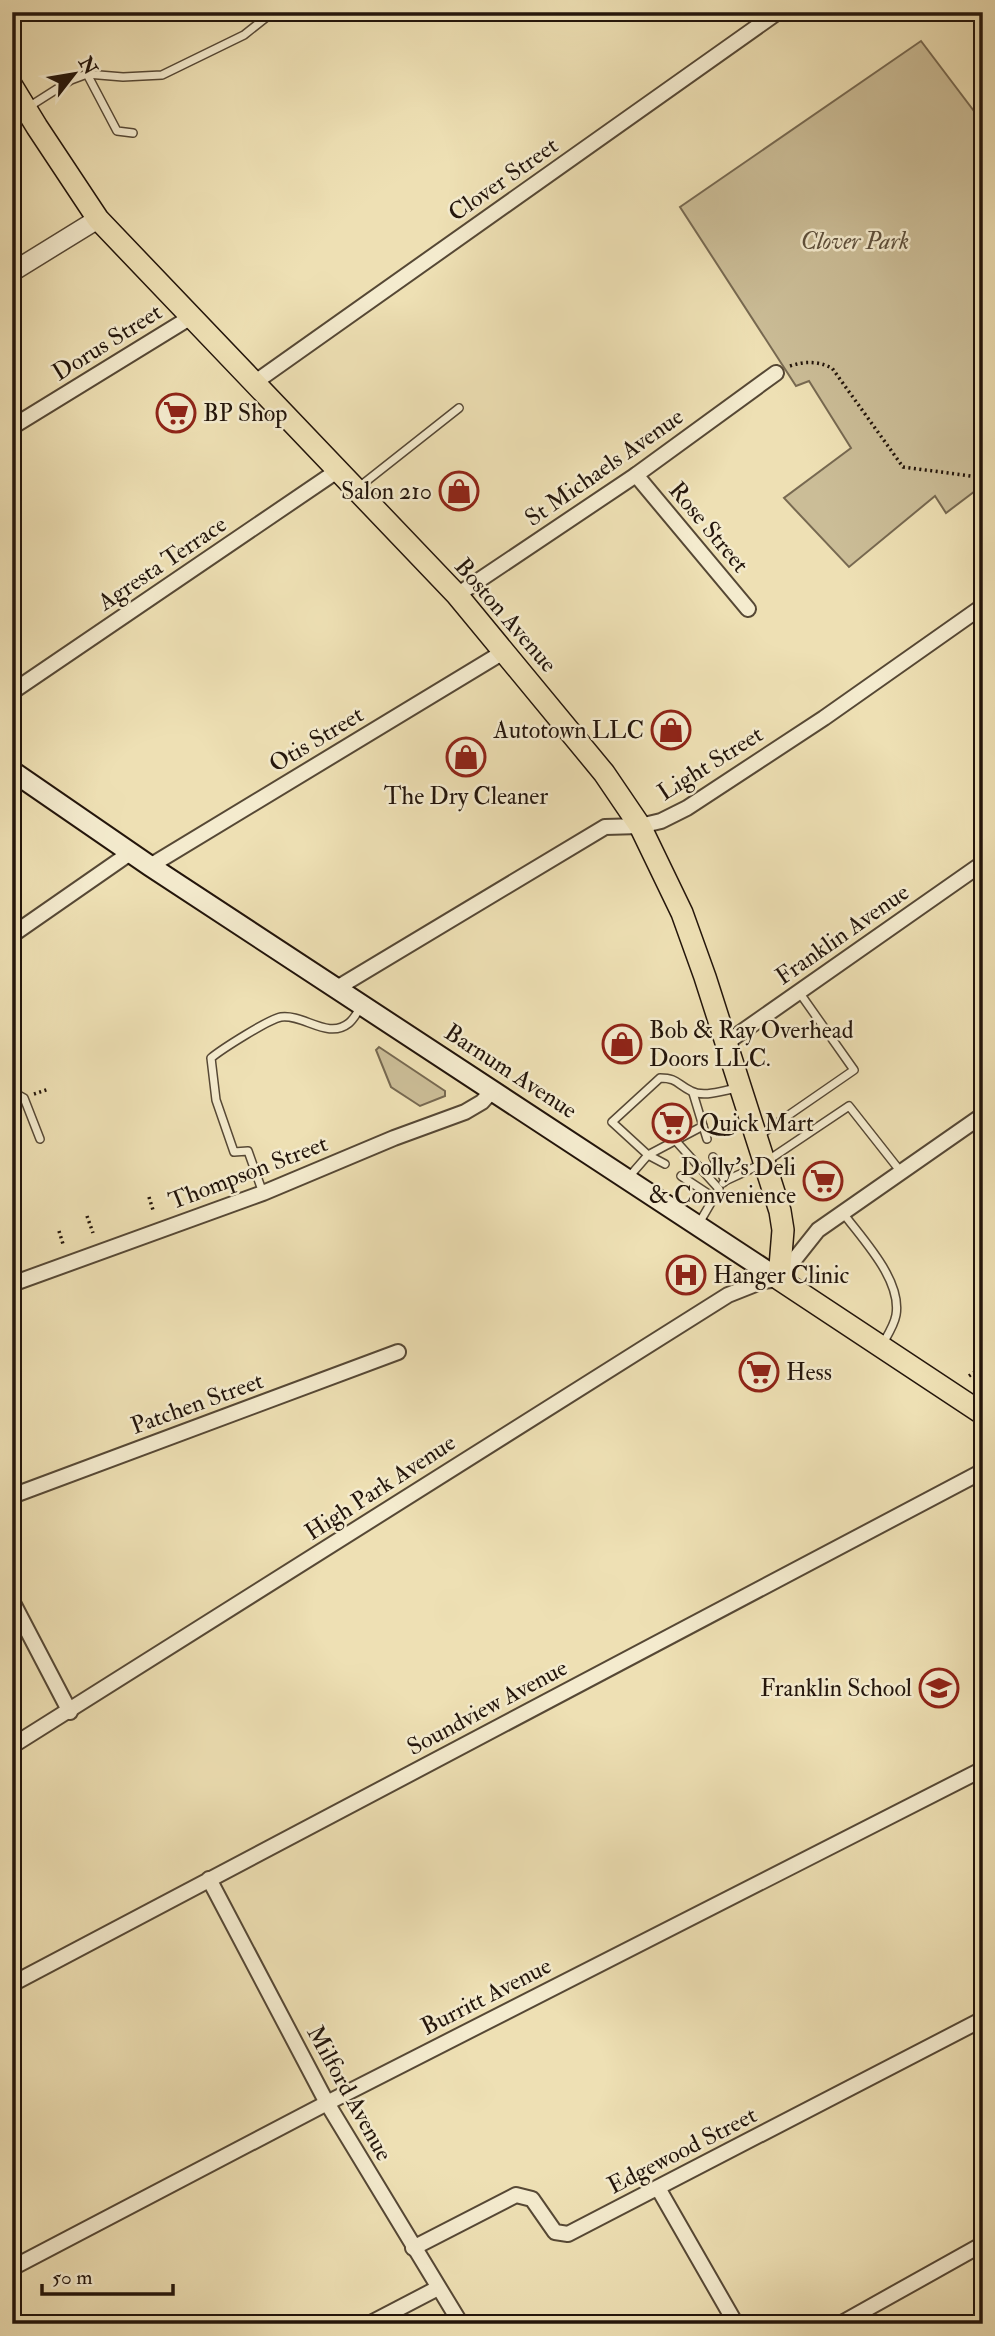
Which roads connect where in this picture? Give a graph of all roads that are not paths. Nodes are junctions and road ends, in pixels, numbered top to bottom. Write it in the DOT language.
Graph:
graph roads {
  1 [pos="273,12"];
  2 [pos="778,12"];
  3 [pos="88,74"];
  4 [pos="12,86"];
  5 [pos="25,108"];
  6 [pos="133,133"];
  7 [pos="98,219"];
  8 [pos="12,272"];
  9 [pos="191,317"];
  10 [pos="776,373"];
  11 [pos="254,383"];
  12 [pos="459,408"];
  13 [pos="12,427"];
  14 [pos="337,471"];
  15 [pos="636,475"];
  16 [pos="355,489"];
  17 [pos="457,596"];
  18 [pos="983,607"];
  19 [pos="748,609"];
  20 [pos="505,651"];
  21 [pos="12,692"];
  22 [pos="15,778"];
  23 [pos="640,826"];
  24 [pos="130,853"];
  25 [pos="983,863"];
  26 [pos="150,866"];
  27 [pos="12,935"];
  28 [pos="337,988"];
  29 [pos="799,992"];
  30 [pos="362,1005"];
  31 [pos="726,1043"];
  32 [pos="740,1087"];
  33 [pos="493,1090"];
  34 [pos="693,1093"];
  35 [pos="12,1094"];
  36 [pos="983,1115"];
  37 [pos="703,1126"];
  38 [pos="756,1137"];
  39 [pos="40,1139"];
  40 [pos="674,1139"];
  41 [pos="707,1139"];
  42 [pos="648,1155"];
  43 [pos="713,1157"];
  44 [pos="764,1163"];
  45 [pos="665,1164"];
  46 [pos="901,1172"];
  47 [pos="681,1176"];
  48 [pos="627,1179"];
  49 [pos="725,1181"];
  50 [pos="719,1189"];
  51 [pos="262,1193"];
  52 [pos="713,1198"];
  53 [pos="843,1212"];
  54 [pos="698,1226"];
  55 [pos="779,1279"];
  56 [pos="12,1284"];
  57 [pos="882,1345"];
  58 [pos="398,1352"];
  59 [pos="983,1414"];
  60 [pos="983,1471"];
  61 [pos="12,1496"];
  62 [pos="12,1601"];
  63 [pos="70,1712"];
  64 [pos="12,1746"];
  65 [pos="983,1769"];
  66 [pos="209,1879"];
  67 [pos="12,1984"];
  68 [pos="983,2019"];
  69 [pos="327,2103"];
  70 [pos="658,2188"];
  71 [pos="983,2244"];
  72 [pos="413,2248"];
  73 [pos="12,2268"];
  74 [pos="438,2288"];
  75 [pos="369,2324"];
  76 [pos="461,2324"];
  77 [pos="736,2324"];
  78 [pos="840,2324"];
  1 -- 3 [label="lane"];
  2 -- 11 [label="street, Clover Street"];
  3 -- 5 [label="lane"];
  3 -- 6 [label="lane"];
  4 -- 5 [label="main road, Boston Avenue"];
  5 -- 7 [label="main road, Boston Avenue"];
  7 -- 8 [label="street"];
  7 -- 9 [label="main road, Boston Avenue"];
  9 -- 11 [label="main road, Boston Avenue"];
  9 -- 13 [label="street, Dorus Street"];
  10 -- 15 [label="street, St Michaels Avenue"];
  11 -- 14 [label="main road, Boston Avenue"];
  12 -- 16 [label="lane"];
  14 -- 16 [label="main road, Boston Avenue"];
  14 -- 21 [label="street, Agresta Terrace"];
  15 -- 17 [label="street, St Michaels Avenue"];
  15 -- 19 [label="street, Rose Street"];
  16 -- 17 [label="main road, Boston Avenue"];
  17 -- 20 [label="main road, Boston Avenue"];
  18 -- 23 [label="street, Light Street"];
  20 -- 23 [label="main road, Boston Avenue"];
  20 -- 26 [label="street, Otis Street"];
  22 -- 24 [label="main road, Barnum Avenue"];
  23 -- 28 [label="street, Light Street"];
  23 -- 31 [label="main road, Boston Avenue"];
  24 -- 26 [label="main road, Barnum Avenue"];
  24 -- 27 [label="street"];
  25 -- 29 [label="street, Franklin Avenue"];
  26 -- 28 [label="main road, Barnum Avenue"];
  28 -- 30 [label="main road, Barnum Avenue"];
  29 -- 31 [label="street, Franklin Avenue"];
  29 -- 38 [label="lane"];
  30 -- 33 [label="main road, Barnum Avenue"];
  30 -- 51 [label="lane"];
  31 -- 32 [label="main road, Boston Avenue"];
  32 -- 34 [label="lane"];
  32 -- 38 [label="main road, Boston Avenue"];
  33 -- 48 [label="main road, Barnum Avenue"];
  33 -- 51 [label="street, Thompson Street"];
  34 -- 37 [label="lane"];
  34 -- 42 [label="lane"];
  35 -- 39 [label="lane"];
  36 -- 46 [label="street"];
  37 -- 40 [label="lane"];
  37 -- 41 [label="lane"];
  38 -- 44 [label="main road, Boston Avenue"];
  40 -- 42 [label="lane"];
  40 -- 50 [label="lane"];
  42 -- 45 [label="lane"];
  42 -- 48 [label="lane"];
  43 -- 49 [label="lane"];
  44 -- 46 [label="lane"];
  44 -- 49 [label="lane"];
  44 -- 55 [label="main road, Boston Avenue"];
  46 -- 53 [label="street"];
  47 -- 52 [label="lane"];
  48 -- 54 [label="main road, Barnum Avenue"];
  49 -- 50 [label="lane"];
  50 -- 52 [label="lane"];
  51 -- 56 [label="street, Thompson Street"];
  52 -- 54 [label="lane"];
  53 -- 55 [label="street"];
  53 -- 57 [label="lane"];
  54 -- 55 [label="main road, Barnum Avenue"];
  55 -- 57 [label="main road, Barnum Avenue"];
  55 -- 63 [label="street, High Park Avenue"];
  57 -- 59 [label="main road, Barnum Avenue"];
  58 -- 61 [label="street, Patchen Street"];
  60 -- 66 [label="street, Soundview Avenue"];
  62 -- 63 [label="street"];
  63 -- 64 [label="street, High Park Avenue"];
  65 -- 69 [label="street, Burritt Avenue"];
  66 -- 67 [label="street, Soundview Avenue"];
  66 -- 69 [label="street, Milford Avenue"];
  68 -- 70 [label="street, Edgewood Street"];
  69 -- 72 [label="street, Milford Avenue"];
  69 -- 73 [label="street, Burritt Avenue"];
  70 -- 72 [label="street, Edgewood Street"];
  70 -- 77 [label="street"];
  71 -- 78 [label="street"];
  72 -- 74 [label="street, Milford Avenue"];
  74 -- 75 [label="street"];
  74 -- 76 [label="street, Milford Avenue"];
}
